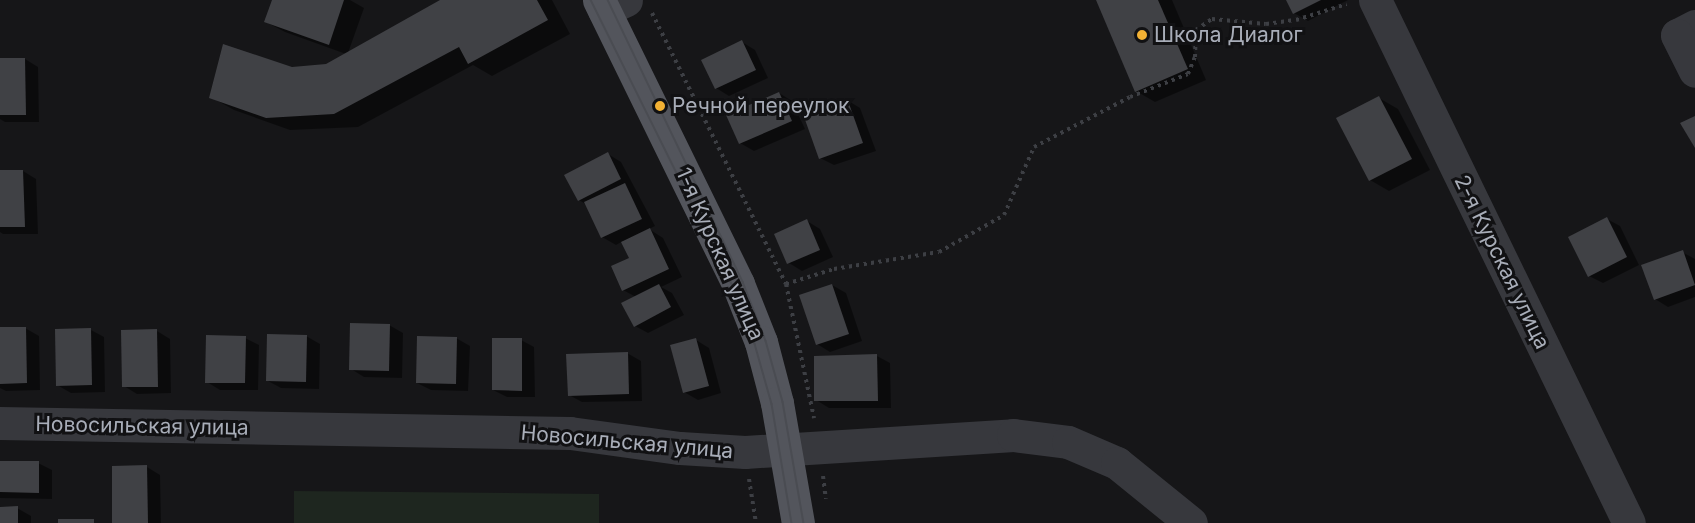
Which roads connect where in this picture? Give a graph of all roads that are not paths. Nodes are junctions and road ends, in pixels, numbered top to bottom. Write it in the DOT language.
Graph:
graph roads {
  1 [pos="620,5"];
  2 [pos="1377,5"];
  3 [pos="1695,26"];
  4 [pos="1695,71"];
  5 [pos="0,423"];
  6 [pos="786,448"];
  7 [pos="798,523"];
  8 [pos="1191,523"];
  9 [pos="1629,523"];
  1 -- 6 [label="main road, 1-я Курская улица"];
  2 -- 9 [label="street, 2-я Курская улица"];
  3 -- 4 [label="street"];
  5 -- 6 [label="street, Новосильская улица"];
  6 -- 7 [label="main road, 1-я Курская улица"];
  6 -- 8 [label="street, Новосильская улица"];
}
